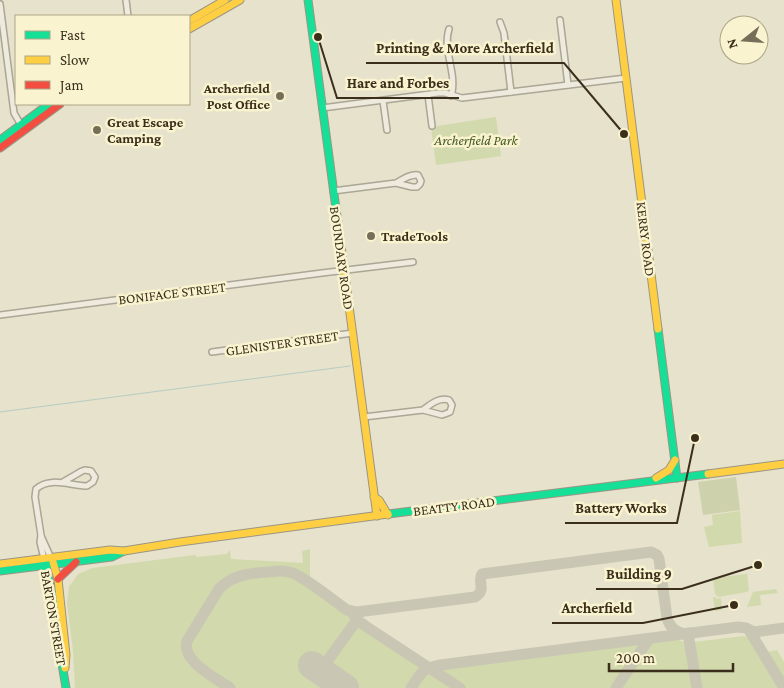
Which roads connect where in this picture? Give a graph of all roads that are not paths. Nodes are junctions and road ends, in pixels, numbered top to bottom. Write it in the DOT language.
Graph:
graph roads {
  1 [pos="126,0"];
  2 [pos="225,0"];
  3 [pos="240,0"];
  4 [pos="308,0"];
  5 [pos="616,0"];
  6 [pos="0,4"];
  7 [pos="128,15"];
  8 [pos="190,20"];
  9 [pos="560,20"];
  10 [pos="500,22"];
  11 [pos="190,28"];
  12 [pos="449,29"];
  13 [pos="626,78"];
  14 [pos="568,85"];
  15 [pos="511,92"];
  16 [pos="428,95"];
  17 [pos="451,96"];
  18 [pos="383,100"];
  19 [pos="48,105"];
  20 [pos="58,105"];
  21 [pos="322,108"];
  22 [pos="432,126"];
  23 [pos="23,127"];
  24 [pos="387,130"];
  25 [pos="0,140"];
  26 [pos="0,148"];
  27 [pos="396,183"];
  28 [pos="333,191"];
  29 [pos="413,262"];
  30 [pos="344,271"];
  31 [pos="0,315"];
  32 [pos="353,333"];
  33 [pos="212,352"];
  34 [pos="423,410"];
  35 [pos="364,417"];
  36 [pos="675,460"];
  37 [pos="784,464"];
  38 [pos="677,478"];
  39 [pos="63,482"];
  40 [pos="640,482"];
  41 [pos="374,496"];
  42 [pos="388,515"];
  43 [pos="376,516"];
  44 [pos="124,551"];
  45 [pos="49,562"];
  46 [pos="76,562"];
  47 [pos="0,564"];
  48 [pos="0,570"];
  49 [pos="58,579"];
  50 [pos="65,677"];
  51 [pos="66,688"];
  1 -- 7 [label="street"];
  2 -- 8 [label="main road"];
  3 -- 11 [label="main road"];
  4 -- 21 [label="main road, BOUNDARY ROAD"];
  5 -- 13 [label="main road, KERRY ROAD"];
  6 -- 23 [label="street"];
  9 -- 14 [label="street"];
  10 -- 15 [label="street"];
  12 -- 17 [label="street"];
  13 -- 14 [label="street"];
  13 -- 36 [label="main road, KERRY ROAD"];
  14 -- 15 [label="street"];
  15 -- 17 [label="street"];
  16 -- 17 [label="street"];
  16 -- 18 [label="street"];
  16 -- 22 [label="street"];
  18 -- 21 [label="street"];
  18 -- 24 [label="street"];
  19 -- 23 [label="main road"];
  20 -- 23 [label="main road"];
  21 -- 28 [label="main road, BOUNDARY ROAD"];
  23 -- 25 [label="main road"];
  23 -- 26 [label="main road"];
  27 -- 28 [label="street"];
  28 -- 30 [label="main road, BOUNDARY ROAD"];
  29 -- 30 [label="street, BONIFACE STREET"];
  30 -- 31 [label="street, BONIFACE STREET"];
  30 -- 32 [label="main road, BOUNDARY ROAD"];
  32 -- 33 [label="street, GLENISTER STREET"];
  32 -- 35 [label="main road, BOUNDARY ROAD"];
  34 -- 34 [label="street"];
  34 -- 35 [label="street"];
  35 -- 41 [label="main road, BOUNDARY ROAD"];
  36 -- 38 [label="main road, KERRY ROAD"];
  36 -- 40 [label="main road"];
  37 -- 38 [label="main road, BEATTY ROAD"];
  38 -- 40 [label="main road, BEATTY ROAD"];
  39 -- 39 [label="street"];
  39 -- 45 [label="street"];
  40 -- 42 [label="main road, BEATTY ROAD"];
  41 -- 42 [label="main road"];
  41 -- 43 [label="main road, BOUNDARY ROAD"];
  42 -- 43 [label="main road, BEATTY ROAD"];
  43 -- 44 [label="main road, BEATTY ROAD"];
  44 -- 45 [label="main road, BEATTY ROAD"];
  44 -- 46 [label="main road, BEATTY ROAD"];
  45 -- 46 [label="main road, BEATTY ROAD"];
  45 -- 47 [label="main road, BEATTY ROAD"];
  45 -- 48 [label="main road, BEATTY ROAD"];
  45 -- 49 [label="main road, BARTON STREET"];
  45 -- 50 [label="main road, BARTON STREET"];
  46 -- 49 [label="main road"];
  49 -- 50 [label="main road, BARTON STREET"];
  50 -- 51 [label="main road, BARTON STREET"];
}
